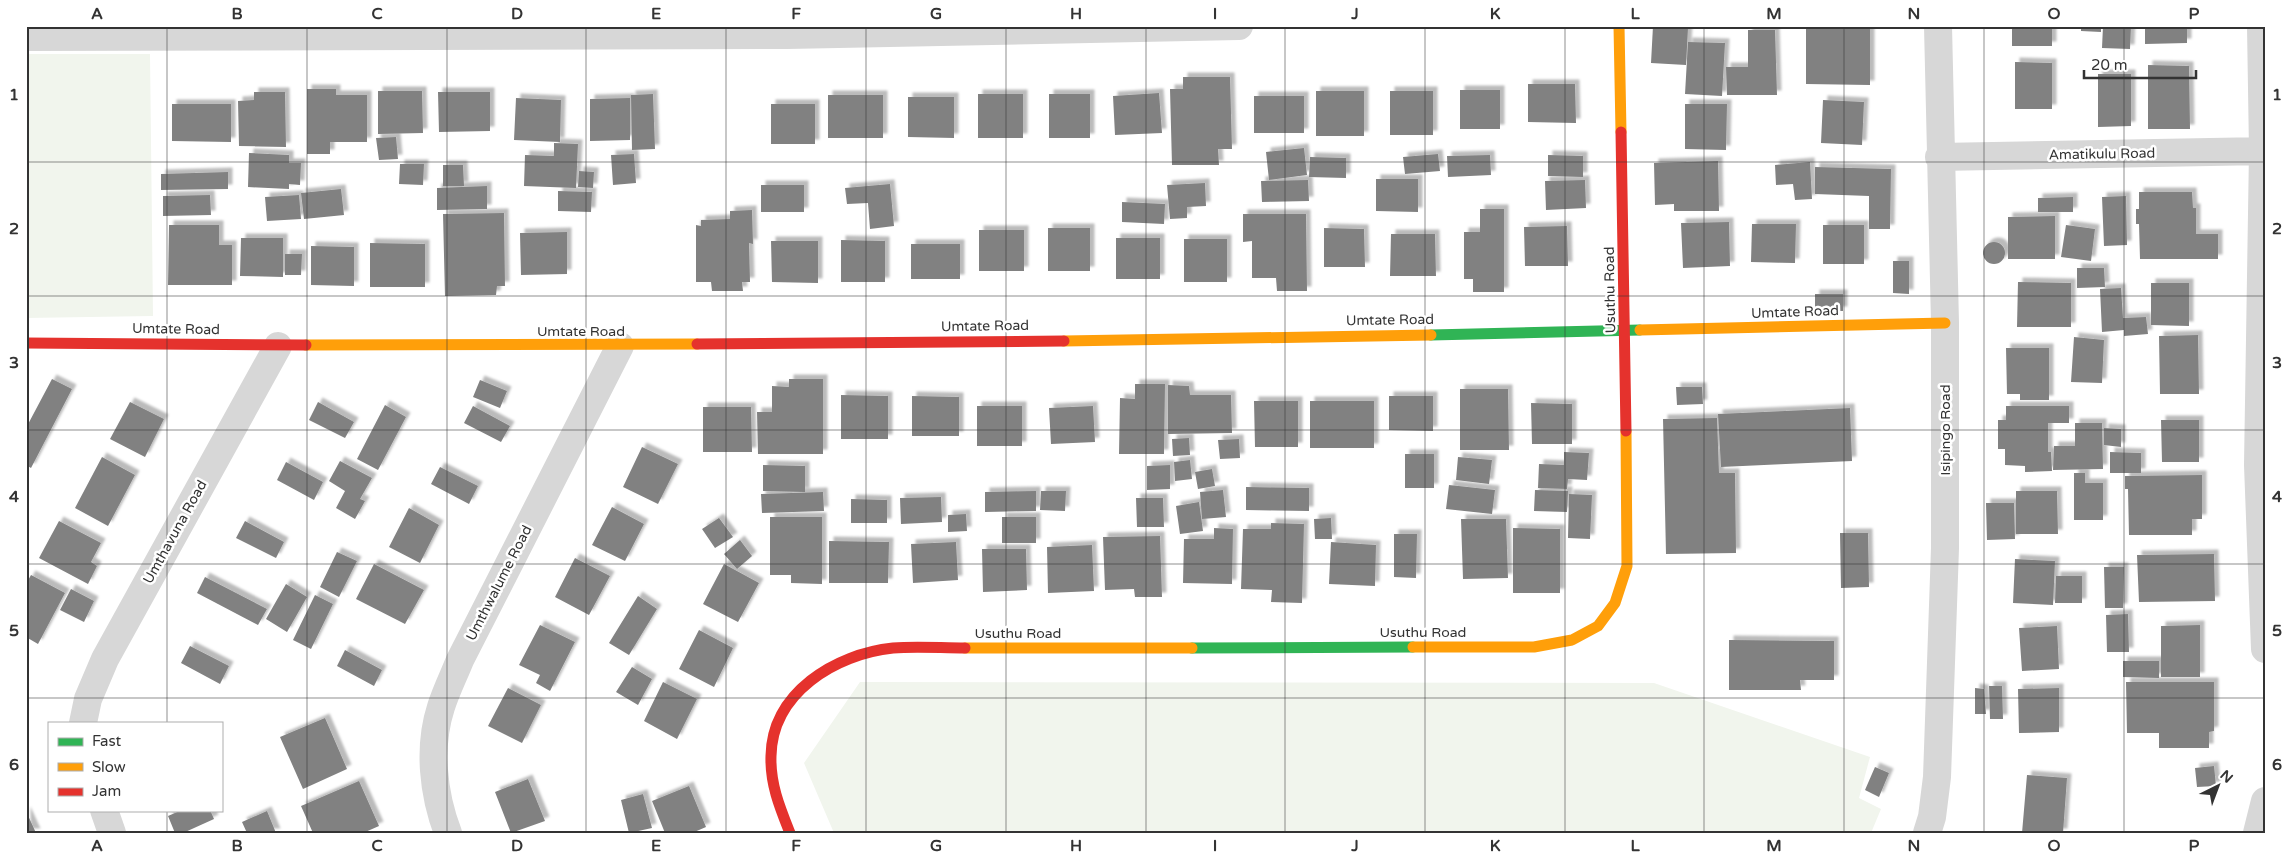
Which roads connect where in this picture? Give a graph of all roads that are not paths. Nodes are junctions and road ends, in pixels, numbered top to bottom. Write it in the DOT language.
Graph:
graph roads {
  1 [pos="1239,26"];
  2 [pos="1619,26"];
  3 [pos="1938,26"];
  4 [pos="2261,26"];
  5 [pos="26,37"];
  6 [pos="2264,151"];
  7 [pos="1939,157"];
  8 [pos="1944,323"];
  9 [pos="1626,332"];
  10 [pos="26,343"];
  11 [pos="278,346"];
  12 [pos="620,346"];
  13 [pos="2261,466"];
  14 [pos="2265,649"];
  15 [pos="83,722"];
  16 [pos="2265,801"];
  17 [pos="105,812"];
  18 [pos="112,833"];
  19 [pos="448,833"];
  20 [pos="790,833"];
  21 [pos="1927,833"];
  22 [pos="2257,833"];
  1 -- 5 [label="street"];
  2 -- 9 [label="street, Usuthu Road"];
  3 -- 7 [label="street, Isipingo Road"];
  4 -- 6 [label="street"];
  6 -- 7 [label="street, Amatikulu Road"];
  6 -- 13 [label="street"];
  7 -- 8 [label="street, Isipingo Road"];
  8 -- 9 [label="street, Umtate Road"];
  8 -- 21 [label="street, Isipingo Road"];
  9 -- 12 [label="street, Umtate Road"];
  9 -- 20 [label="street, Usuthu Road"];
  10 -- 11 [label="street, Umtate Road"];
  11 -- 12 [label="street, Umtate Road"];
  11 -- 15 [label="street, Umthavuna Road"];
  12 -- 19 [label="street, Umthwalume Road"];
  13 -- 14 [label="street"];
  16 -- 22 [label="street"];
  17 -- 18 [label="street"];
}
